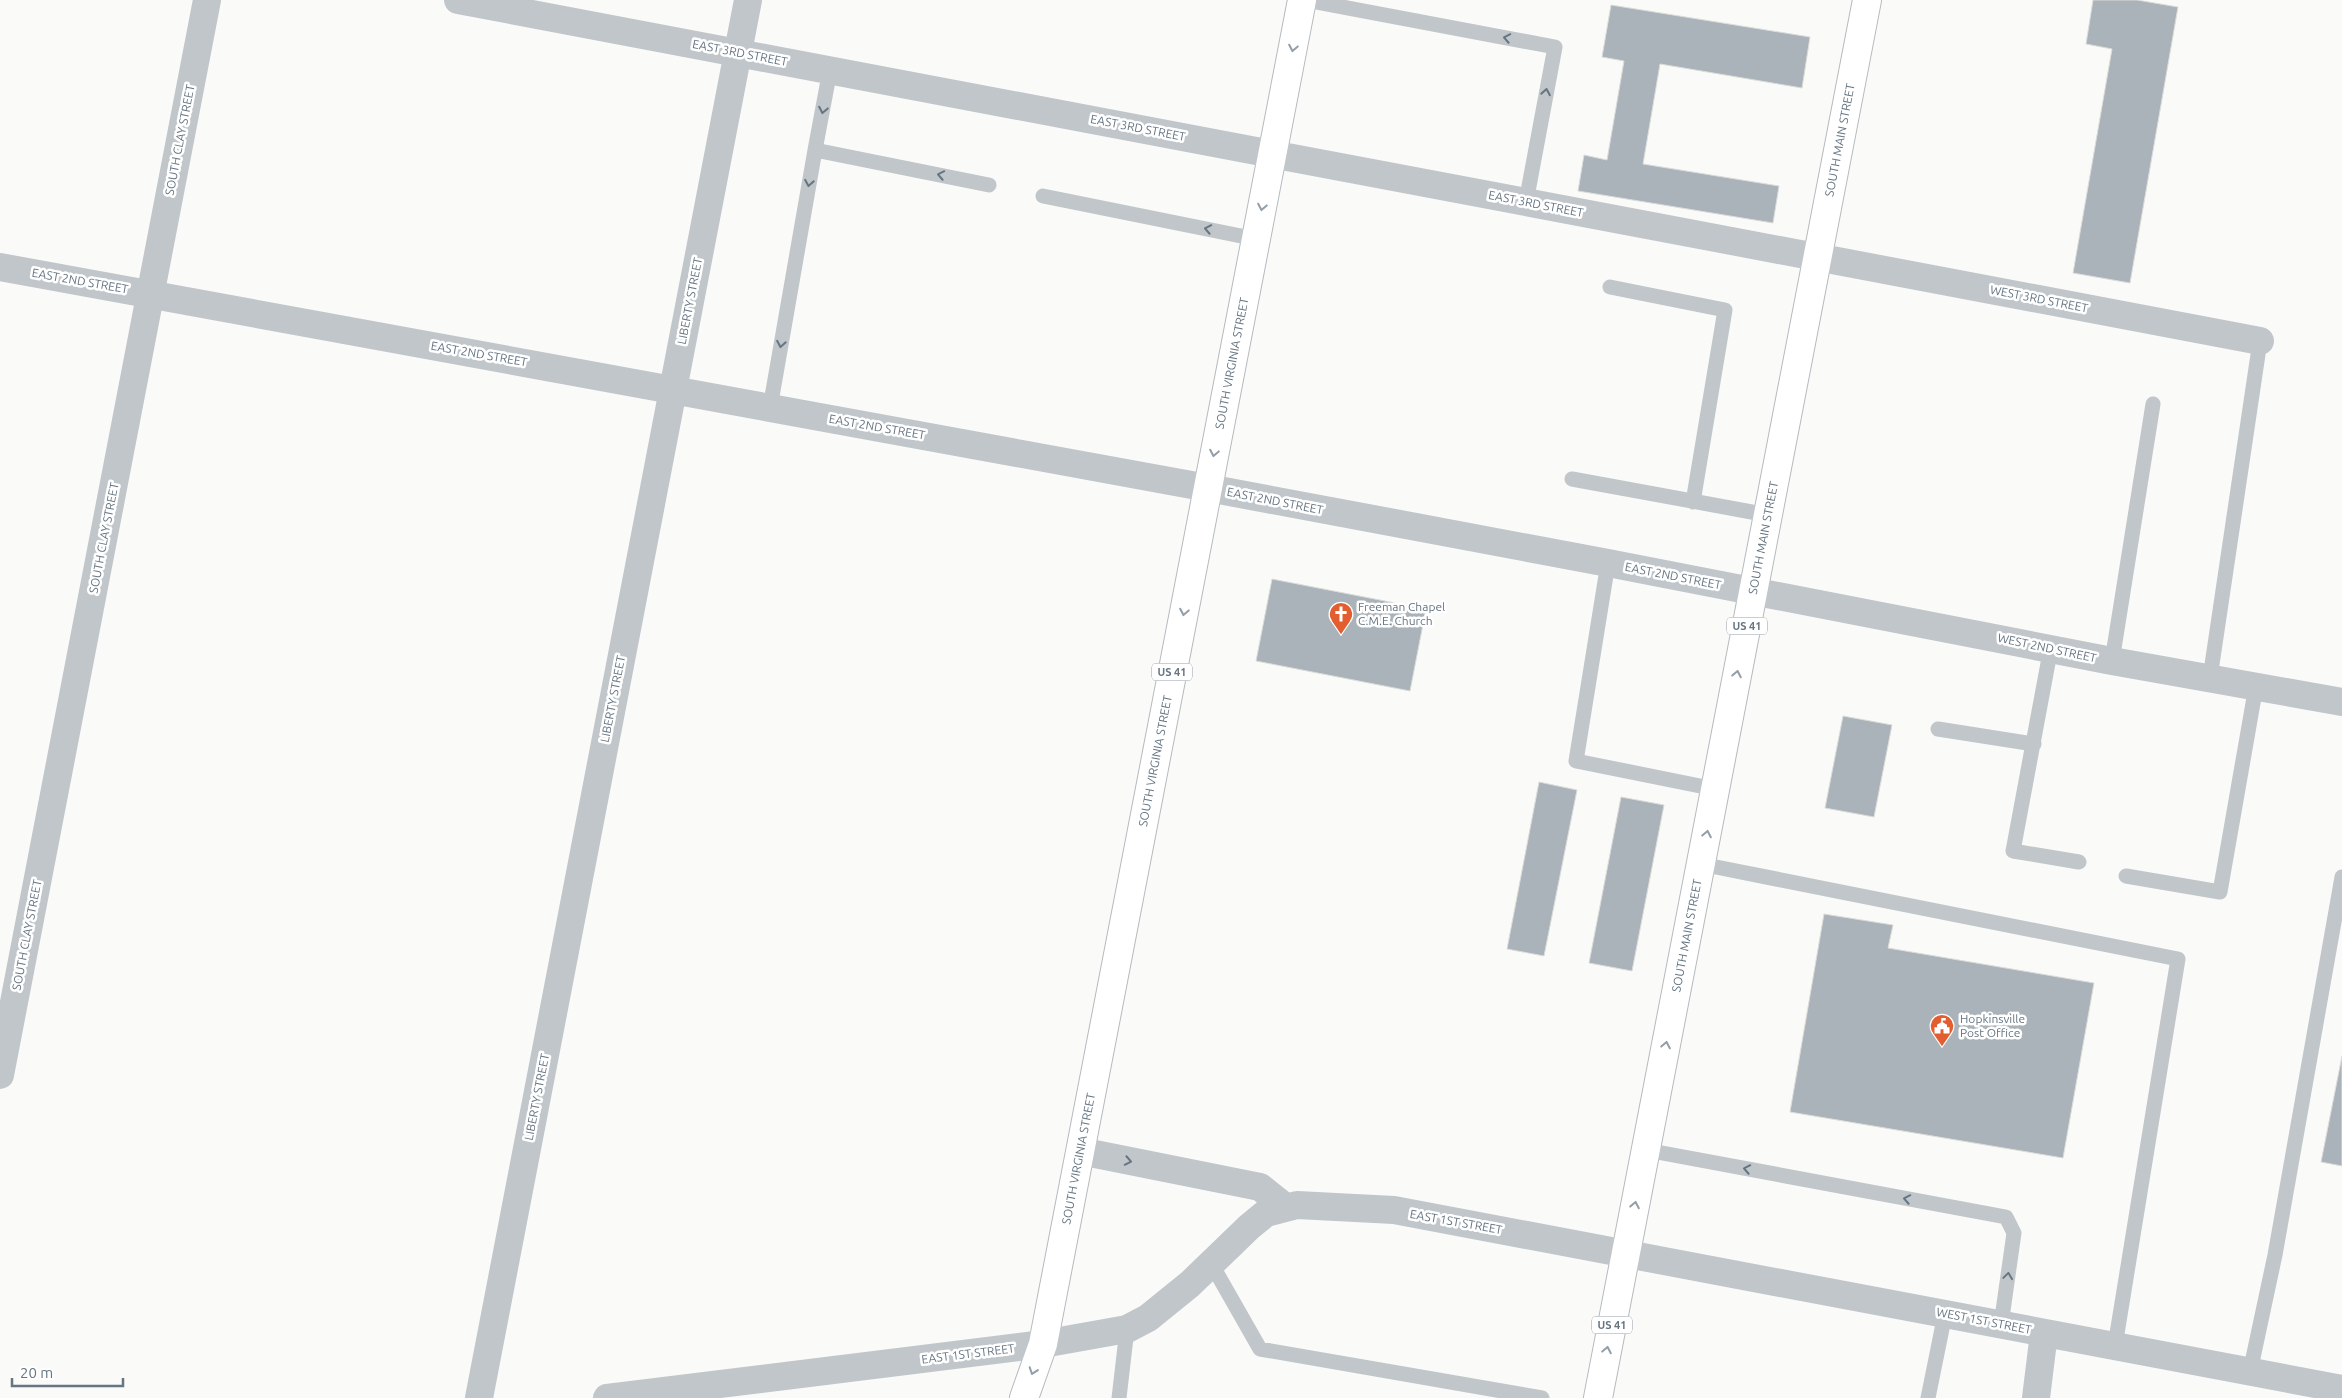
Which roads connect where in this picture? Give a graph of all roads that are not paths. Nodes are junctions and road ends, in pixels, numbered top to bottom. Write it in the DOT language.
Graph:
graph roads {
  1 [pos="207,0"];
  2 [pos="458,0"];
  3 [pos="748,0"];
  4 [pos="1303,0"];
  5 [pos="1867,0"];
  6 [pos="738,53"];
  7 [pos="830,70"];
  8 [pos="815,150"];
  9 [pos="1272,154"];
  10 [pos="989,185"];
  11 [pos="1043,196"];
  12 [pos="1526,202"];
  13 [pos="1256,239"];
  14 [pos="1818,257"];
  15 [pos="0,267"];
  16 [pos="1610,287"];
  17 [pos="151,293"];
  18 [pos="2260,341"];
  19 [pos="673,390"];
  20 [pos="2153,404"];
  21 [pos="770,408"];
  22 [pos="1572,479"];
  23 [pos="1208,488"];
  24 [pos="1693,502"];
  25 [pos="1768,515"];
  26 [pos="1608,562"];
  27 [pos="1753,591"];
  28 [pos="2051,647"];
  29 [pos="2112,661"];
  30 [pos="2210,678"];
  31 [pos="2256,686"];
  32 [pos="2342,702"];
  33 [pos="1938,729"];
  34 [pos="2034,744"];
  35 [pos="1715,790"];
  36 [pos="2079,862"];
  37 [pos="1701,864"];
  38 [pos="2126,876"];
  39 [pos="2342,877"];
  40 [pos="0,1075"];
  41 [pos="1646,1150"];
  42 [pos="1080,1151"];
  43 [pos="1285,1207"];
  44 [pos="1626,1252"];
  45 [pos="1211,1263"];
  46 [pos="1945,1314"];
  47 [pos="2001,1325"];
  48 [pos="1126,1329"];
  49 [pos="2044,1333"];
  50 [pos="1043,1344"];
  51 [pos="2115,1346"];
  52 [pos="2250,1372"];
  53 [pos="2342,1389"];
  54 [pos="667,1394"];
  55 [pos="479,1398"];
  56 [pos="608,1398"];
  57 [pos="1024,1398"];
  58 [pos="1119,1398"];
  59 [pos="1542,1398"];
  60 [pos="1598,1398"];
  61 [pos="1928,1398"];
  62 [pos="2036,1398"];
  1 -- 17 [label="street, SOUTH CLAY STREET"];
  2 -- 6 [label="street, EAST 3RD STREET"];
  3 -- 6 [label="street, LIBERTY STREET"];
  4 -- 9 [label="main road, SOUTH VIRGINIA STREET / US 41, one-way"];
  12 -- 4 [label="lane, one-way"];
  5 -- 14 [label="main road, SOUTH MAIN STREET / US 41"];
  6 -- 7 [label="street, EAST 3RD STREET"];
  6 -- 19 [label="street, LIBERTY STREET"];
  7 -- 8 [label="lane, one-way"];
  7 -- 9 [label="street, EAST 3RD STREET"];
  10 -- 8 [label="lane, one-way"];
  8 -- 21 [label="lane, one-way"];
  9 -- 12 [label="street, EAST 3RD STREET"];
  9 -- 13 [label="main road, SOUTH VIRGINIA STREET / US 41, one-way"];
  13 -- 11 [label="lane, one-way"];
  12 -- 14 [label="street, EAST 3RD STREET"];
  13 -- 23 [label="main road, SOUTH VIRGINIA STREET / US 41, one-way"];
  14 -- 18 [label="street, WEST 3RD STREET"];
  14 -- 25 [label="main road, SOUTH MAIN STREET / US 41"];
  15 -- 17 [label="street, EAST 2ND STREET"];
  16 -- 24 [label="lane"];
  17 -- 19 [label="street, EAST 2ND STREET"];
  17 -- 40 [label="street, SOUTH CLAY STREET"];
  18 -- 30 [label="lane"];
  19 -- 21 [label="street, EAST 2ND STREET"];
  19 -- 55 [label="street, LIBERTY STREET"];
  20 -- 29 [label="lane"];
  21 -- 23 [label="street, EAST 2ND STREET"];
  22 -- 24 [label="lane"];
  23 -- 26 [label="street, EAST 2ND STREET"];
  23 -- 42 [label="main road, SOUTH VIRGINIA STREET / US 41, one-way"];
  24 -- 25 [label="lane"];
  25 -- 27 [label="main road, SOUTH MAIN STREET / US 41"];
  26 -- 27 [label="street, EAST 2ND STREET"];
  26 -- 35 [label="lane"];
  27 -- 28 [label="street, WEST 2ND STREET"];
  35 -- 27 [label="main road, SOUTH MAIN STREET / US 41, one-way"];
  28 -- 29 [label="street, WEST 2ND STREET"];
  28 -- 34 [label="lane"];
  29 -- 30 [label="street, WEST 2ND STREET"];
  30 -- 31 [label="street, WEST 2ND STREET"];
  31 -- 32 [label="street, WEST 2ND STREET"];
  31 -- 38 [label="lane"];
  33 -- 34 [label="lane"];
  34 -- 36 [label="lane"];
  37 -- 35 [label="main road, SOUTH MAIN STREET / US 41, one-way"];
  41 -- 37 [label="main road, SOUTH MAIN STREET / US 41, one-way"];
  37 -- 51 [label="lane"];
  39 -- 52 [label="lane"];
  44 -- 41 [label="main road, SOUTH MAIN STREET / US 41, one-way"];
  47 -- 41 [label="lane, one-way"];
  42 -- 43 [label="street, one-way"];
  42 -- 50 [label="main road, SOUTH VIRGINIA STREET / US 41"];
  43 -- 44 [label="street, EAST 1ST STREET"];
  43 -- 45 [label="street, EAST 1ST STREET"];
  44 -- 46 [label="street, WEST 1ST STREET"];
  60 -- 44 [label="main road, US 41, one-way"];
  45 -- 48 [label="street, EAST 1ST STREET"];
  45 -- 59 [label="lane"];
  46 -- 47 [label="street, WEST 1ST STREET"];
  46 -- 61 [label="lane"];
  47 -- 49 [label="street, WEST 1ST STREET"];
  48 -- 50 [label="street, EAST 1ST STREET"];
  48 -- 58 [label="lane"];
  49 -- 51 [label="street, WEST 1ST STREET"];
  49 -- 62 [label="street"];
  50 -- 54 [label="street, EAST 1ST STREET"];
  50 -- 57 [label="main road, US 41, one-way"];
  51 -- 52 [label="street, WEST 1ST STREET"];
  52 -- 53 [label="street, WEST 1ST STREET"];
  54 -- 56 [label="street, EAST 1ST STREET"];
}
